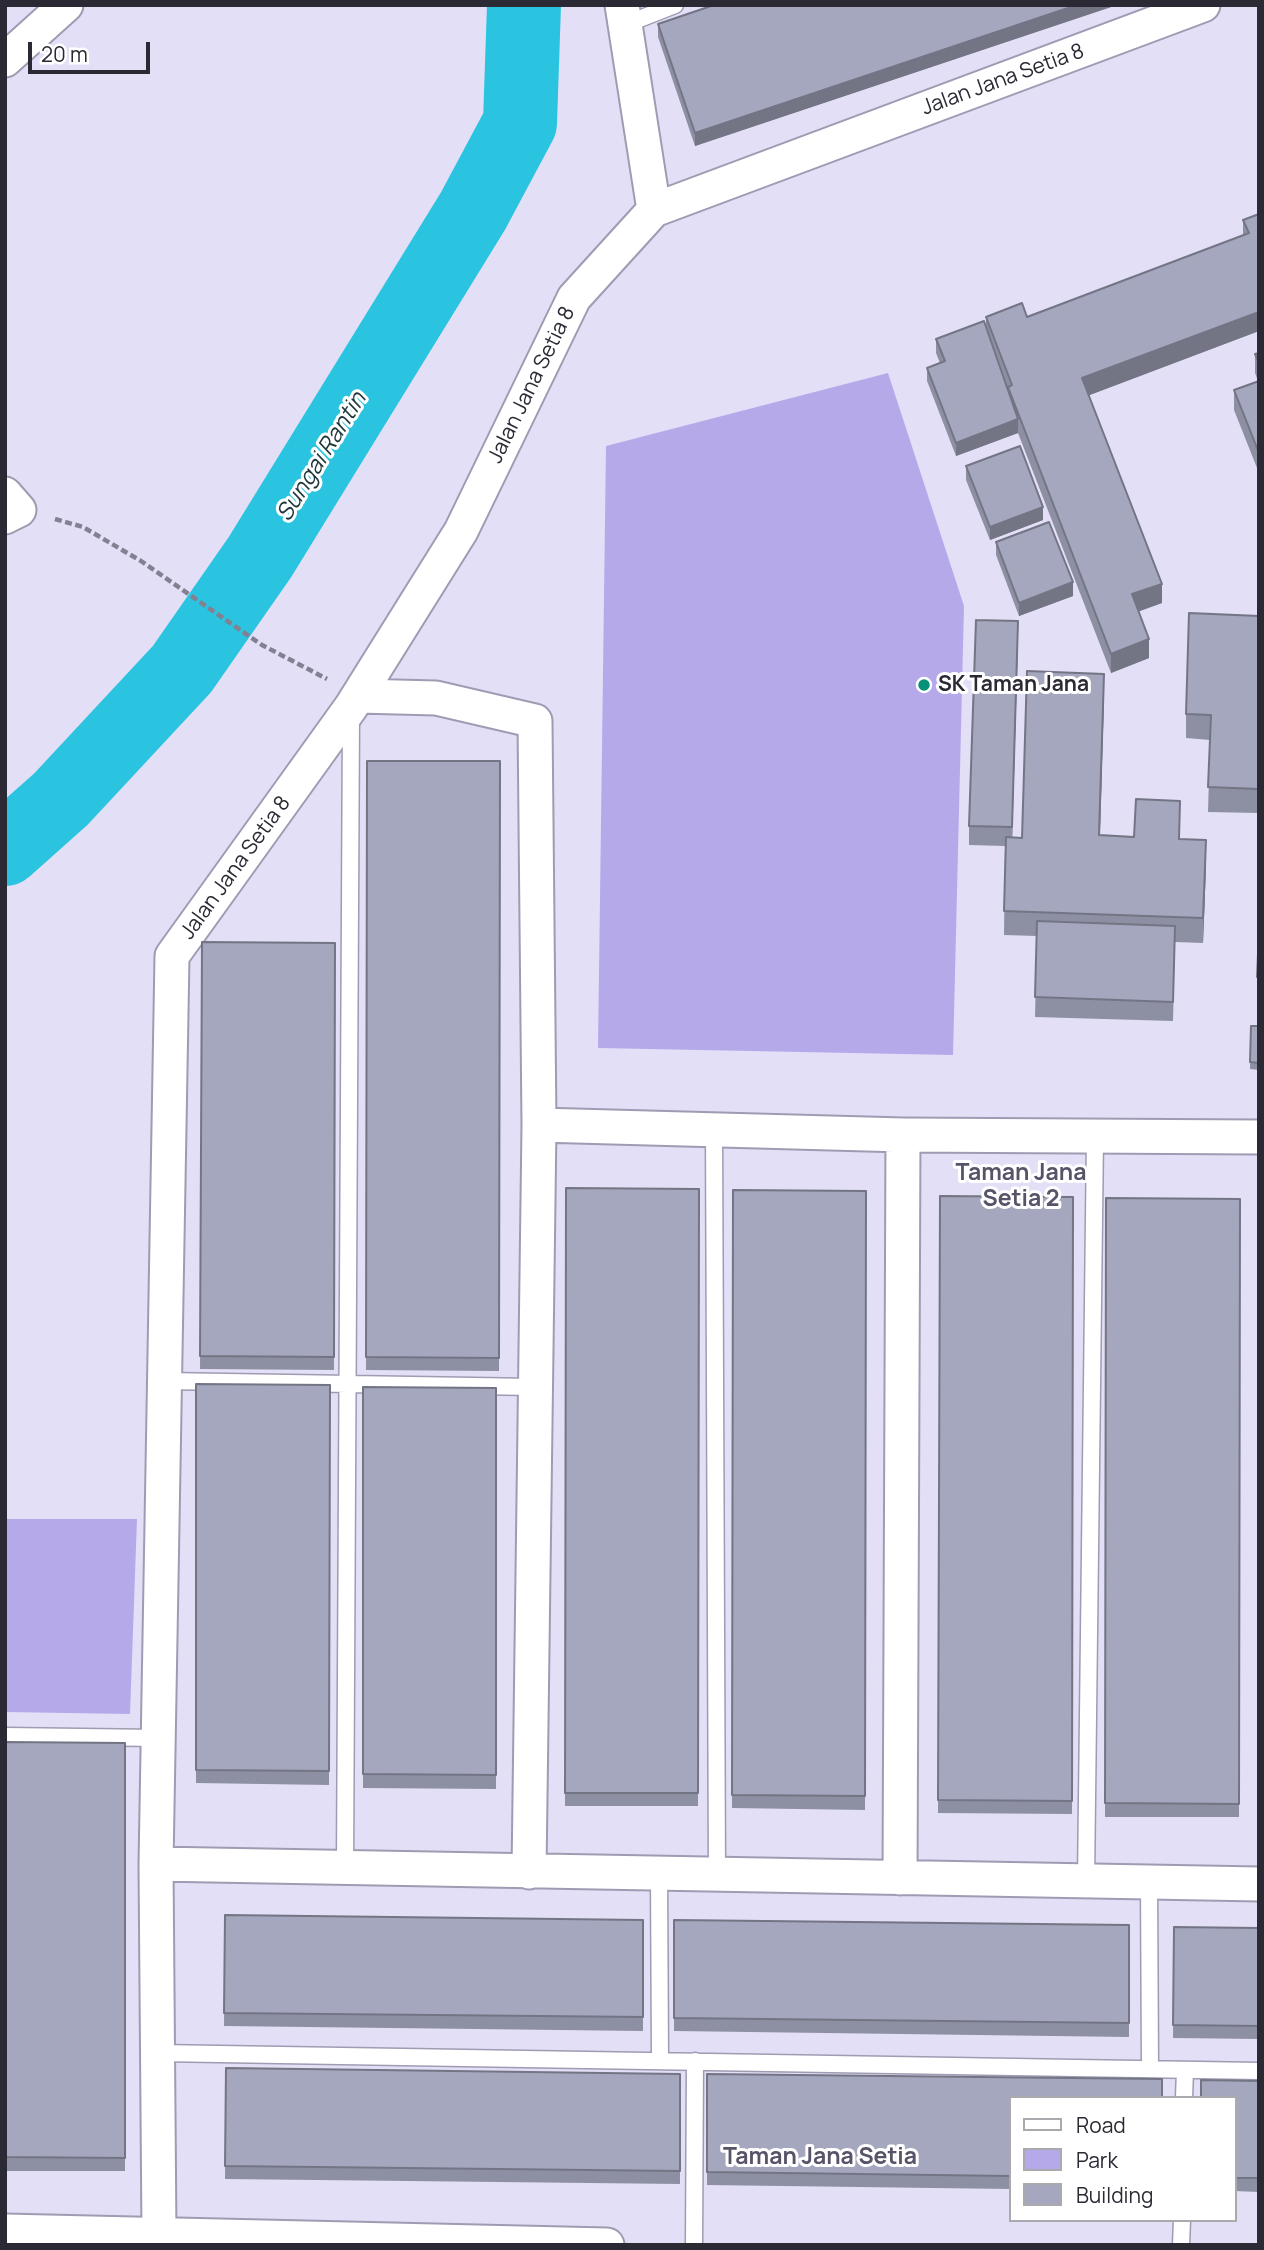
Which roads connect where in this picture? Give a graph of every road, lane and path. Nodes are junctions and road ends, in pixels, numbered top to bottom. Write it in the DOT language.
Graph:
graph roads {
  1 [pos="66,5"];
  2 [pos="675,5"];
  3 [pos="1203,5"];
  4 [pos="623,15"];
  5 [pos="5,60"];
  6 [pos="654,210"];
  7 [pos="10,507"];
  8 [pos="355,701"];
  9 [pos="538,1125"];
  10 [pos="714,1130"];
  11 [pos="903,1135"];
  12 [pos="1095,1136"];
  13 [pos="1259,1137"];
  14 [pos="164,1381"];
  15 [pos="347,1384"];
  16 [pos="535,1387"];
  17 [pos="5,1736"];
  18 [pos="158,1738"];
  19 [pos="156,1864"];
  20 [pos="345,1868"];
  21 [pos="529,1872"];
  22 [pos="659,1874"];
  23 [pos="717,1875"];
  24 [pos="900,1878"];
  25 [pos="1086,1881"];
  26 [pos="1149,1882"];
  27 [pos="1259,1884"];
  28 [pos="158,2053"];
  29 [pos="660,2060"];
  30 [pos="695,2061"];
  31 [pos="1150,2069"];
  32 [pos="1185,2070"];
  33 [pos="1259,2071"];
  34 [pos="1184,2096"];
  35 [pos="1182,2222"];
  36 [pos="5,2231"];
  37 [pos="170,2238"];
  38 [pos="547,2244"];
  39 [pos="607,2245"];
  40 [pos="694,2245"];
  41 [pos="1181,2245"];
  1 -- 5 [label="street"];
  2 -- 4 [label="lane"];
  3 -- 6 [label="street, Jalan Jana Setia 8"];
  4 -- 6 [label="street"];
  6 -- 8 [label="street, Jalan Jana Setia 8"];
  7 -- 8 [label="path"];
  8 -- 9 [label="street"];
  8 -- 14 [label="street, Jalan Jana Setia 8"];
  8 -- 15 [label="lane"];
  9 -- 10 [label="street"];
  9 -- 16 [label="street"];
  10 -- 11 [label="street"];
  10 -- 23 [label="lane"];
  11 -- 12 [label="street"];
  11 -- 24 [label="street"];
  12 -- 13 [label="street"];
  12 -- 25 [label="lane"];
  14 -- 15 [label="lane"];
  14 -- 18 [label="street"];
  15 -- 16 [label="lane"];
  15 -- 20 [label="lane"];
  16 -- 21 [label="street"];
  17 -- 18 [label="lane"];
  18 -- 19 [label="street"];
  19 -- 20 [label="street"];
  19 -- 28 [label="street"];
  20 -- 21 [label="street"];
  21 -- 22 [label="street"];
  22 -- 23 [label="street"];
  22 -- 29 [label="lane"];
  23 -- 24 [label="street"];
  24 -- 25 [label="street"];
  25 -- 26 [label="street"];
  26 -- 27 [label="street"];
  26 -- 31 [label="lane"];
  28 -- 29 [label="lane"];
  28 -- 37 [label="street"];
  29 -- 30 [label="lane"];
  30 -- 31 [label="lane"];
  30 -- 40 [label="lane"];
  31 -- 32 [label="lane"];
  32 -- 33 [label="lane"];
  32 -- 34 [label="lane"];
  35 -- 41 [label="lane"];
  36 -- 37 [label="street"];
  37 -- 38 [label="street"];
  38 -- 39 [label="street"];
}
